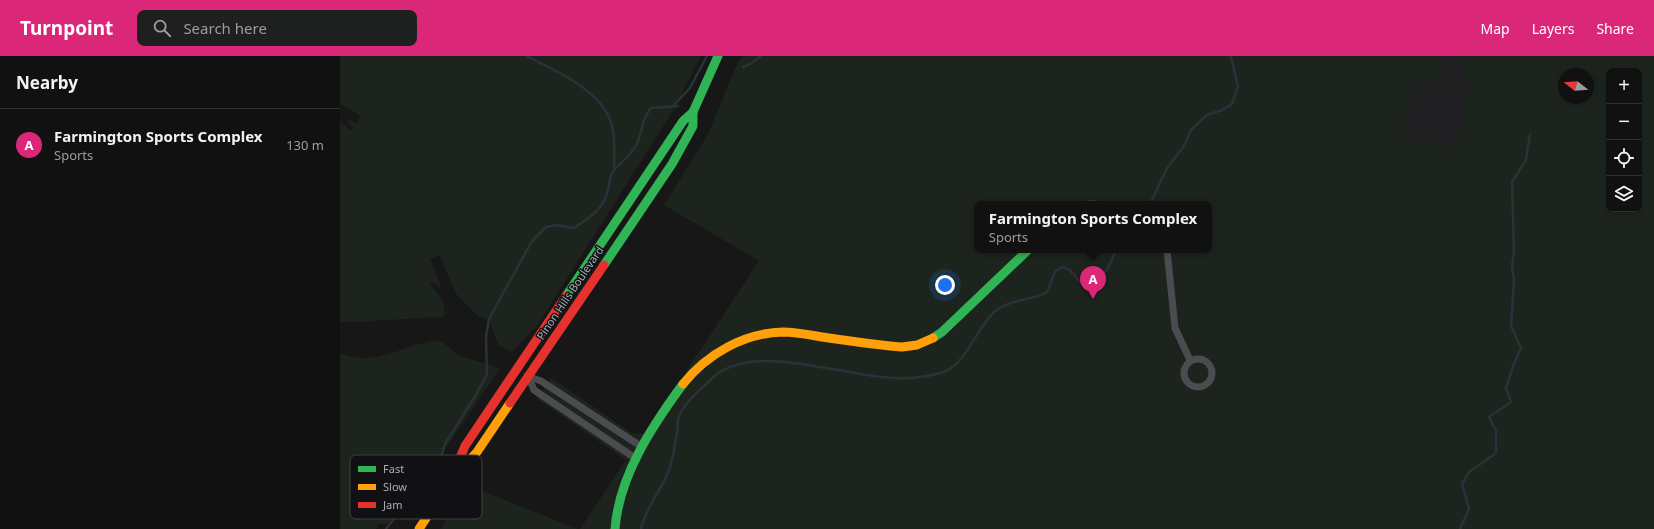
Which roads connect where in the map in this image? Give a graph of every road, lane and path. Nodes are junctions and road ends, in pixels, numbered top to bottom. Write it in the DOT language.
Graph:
graph roads {
  1 [pos="718,56"];
  2 [pos="693,112"];
  3 [pos="1025,253"];
  4 [pos="1167,253"];
  5 [pos="1190,360"];
  6 [pos="517,369"];
  7 [pos="528,376"];
  8 [pos="642,447"];
  9 [pos="461,455"];
  10 [pos="474,455"];
  11 [pos="636,458"];
  12 [pos="426,519"];
  13 [pos="419,529"];
  14 [pos="615,529"];
  1 -- 2 [label="main road, Pinon Hills Boulevard"];
  2 -- 6 [label="main road, Pinon Hills Boulevard"];
  2 -- 7 [label="main road, Pinon Hills Boulevard"];
  3 -- 8 [label="main road"];
  4 -- 5 [label="street"];
  5 -- 5 [label="street"];
  6 -- 7 [label="street"];
  6 -- 9 [label="main road, Pinon Hills Boulevard"];
  7 -- 8 [label="street"];
  7 -- 10 [label="main road, Pinon Hills Boulevard"];
  7 -- 11 [label="street"];
  8 -- 11 [label="main road"];
  11 -- 14 [label="main road"];
  12 -- 13 [label="main road, Pinon Hills Boulevard"];
}
